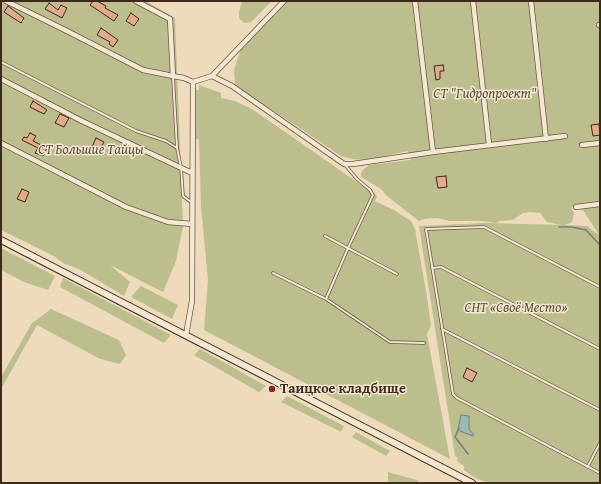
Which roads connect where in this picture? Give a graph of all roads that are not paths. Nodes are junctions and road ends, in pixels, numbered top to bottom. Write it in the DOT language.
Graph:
graph roads {
  1 [pos="6,1"];
  2 [pos="136,1"];
  3 [pos="284,1"];
  4 [pos="415,1"];
  5 [pos="472,1"];
  6 [pos="531,1"];
  7 [pos="1,62"];
  8 [pos="173,76"];
  9 [pos="212,76"];
  10 [pos="1,79"];
  11 [pos="193,82"];
  12 [pos="565,136"];
  13 [pos="546,139"];
  14 [pos="1,143"];
  15 [pos="600,143"];
  16 [pos="489,144"];
  17 [pos="582,145"];
  18 [pos="178,148"];
  19 [pos="433,152"];
  20 [pos="344,164"];
  21 [pos="181,167"];
  22 [pos="192,173"];
  23 [pos="192,203"];
  24 [pos="600,204"];
  25 [pos="576,207"];
  26 [pos="192,224"];
  27 [pos="325,236"];
  28 [pos="1,240"];
  29 [pos="348,248"];
  30 [pos="432,268"];
  31 [pos="273,273"];
  32 [pos="397,274"];
  33 [pos="600,288"];
  34 [pos="326,299"];
  35 [pos="442,329"];
  36 [pos="186,335"];
  37 [pos="424,343"];
  38 [pos="600,349"];
  39 [pos="600,410"];
  40 [pos="600,443"];
  41 [pos="588,466"];
  42 [pos="600,473"];
  43 [pos="472,483"];
  1 -- 8 [label="street"];
  2 -- 8 [label="street"];
  3 -- 9 [label="street"];
  4 -- 19 [label="street"];
  5 -- 16 [label="street"];
  6 -- 13 [label="street"];
  7 -- 18 [label="lane"];
  8 -- 11 [label="street"];
  8 -- 18 [label="lane"];
  9 -- 11 [label="street"];
  9 -- 20 [label="street"];
  10 -- 21 [label="street"];
  11 -- 22 [label="street"];
  12 -- 13 [label="street"];
  13 -- 16 [label="street"];
  14 -- 26 [label="street"];
  15 -- 17 [label="street"];
  16 -- 19 [label="street"];
  18 -- 21 [label="lane"];
  19 -- 20 [label="street"];
  20 -- 29 [label="lane"];
  21 -- 22 [label="street"];
  21 -- 23 [label="lane"];
  22 -- 23 [label="street"];
  23 -- 26 [label="street"];
  24 -- 25 [label="street"];
  26 -- 36 [label="street"];
  27 -- 29 [label="lane"];
  28 -- 36 [label="main road"];
  29 -- 32 [label="lane"];
  29 -- 34 [label="lane"];
  30 -- 33 [label="lane"];
  30 -- 35 [label="lane"];
  30 -- 38 [label="lane"];
  31 -- 34 [label="lane"];
  34 -- 37 [label="lane"];
  35 -- 39 [label="lane"];
  35 -- 41 [label="lane"];
  36 -- 43 [label="main road"];
  40 -- 41 [label="lane"];
  41 -- 42 [label="lane"];
}
